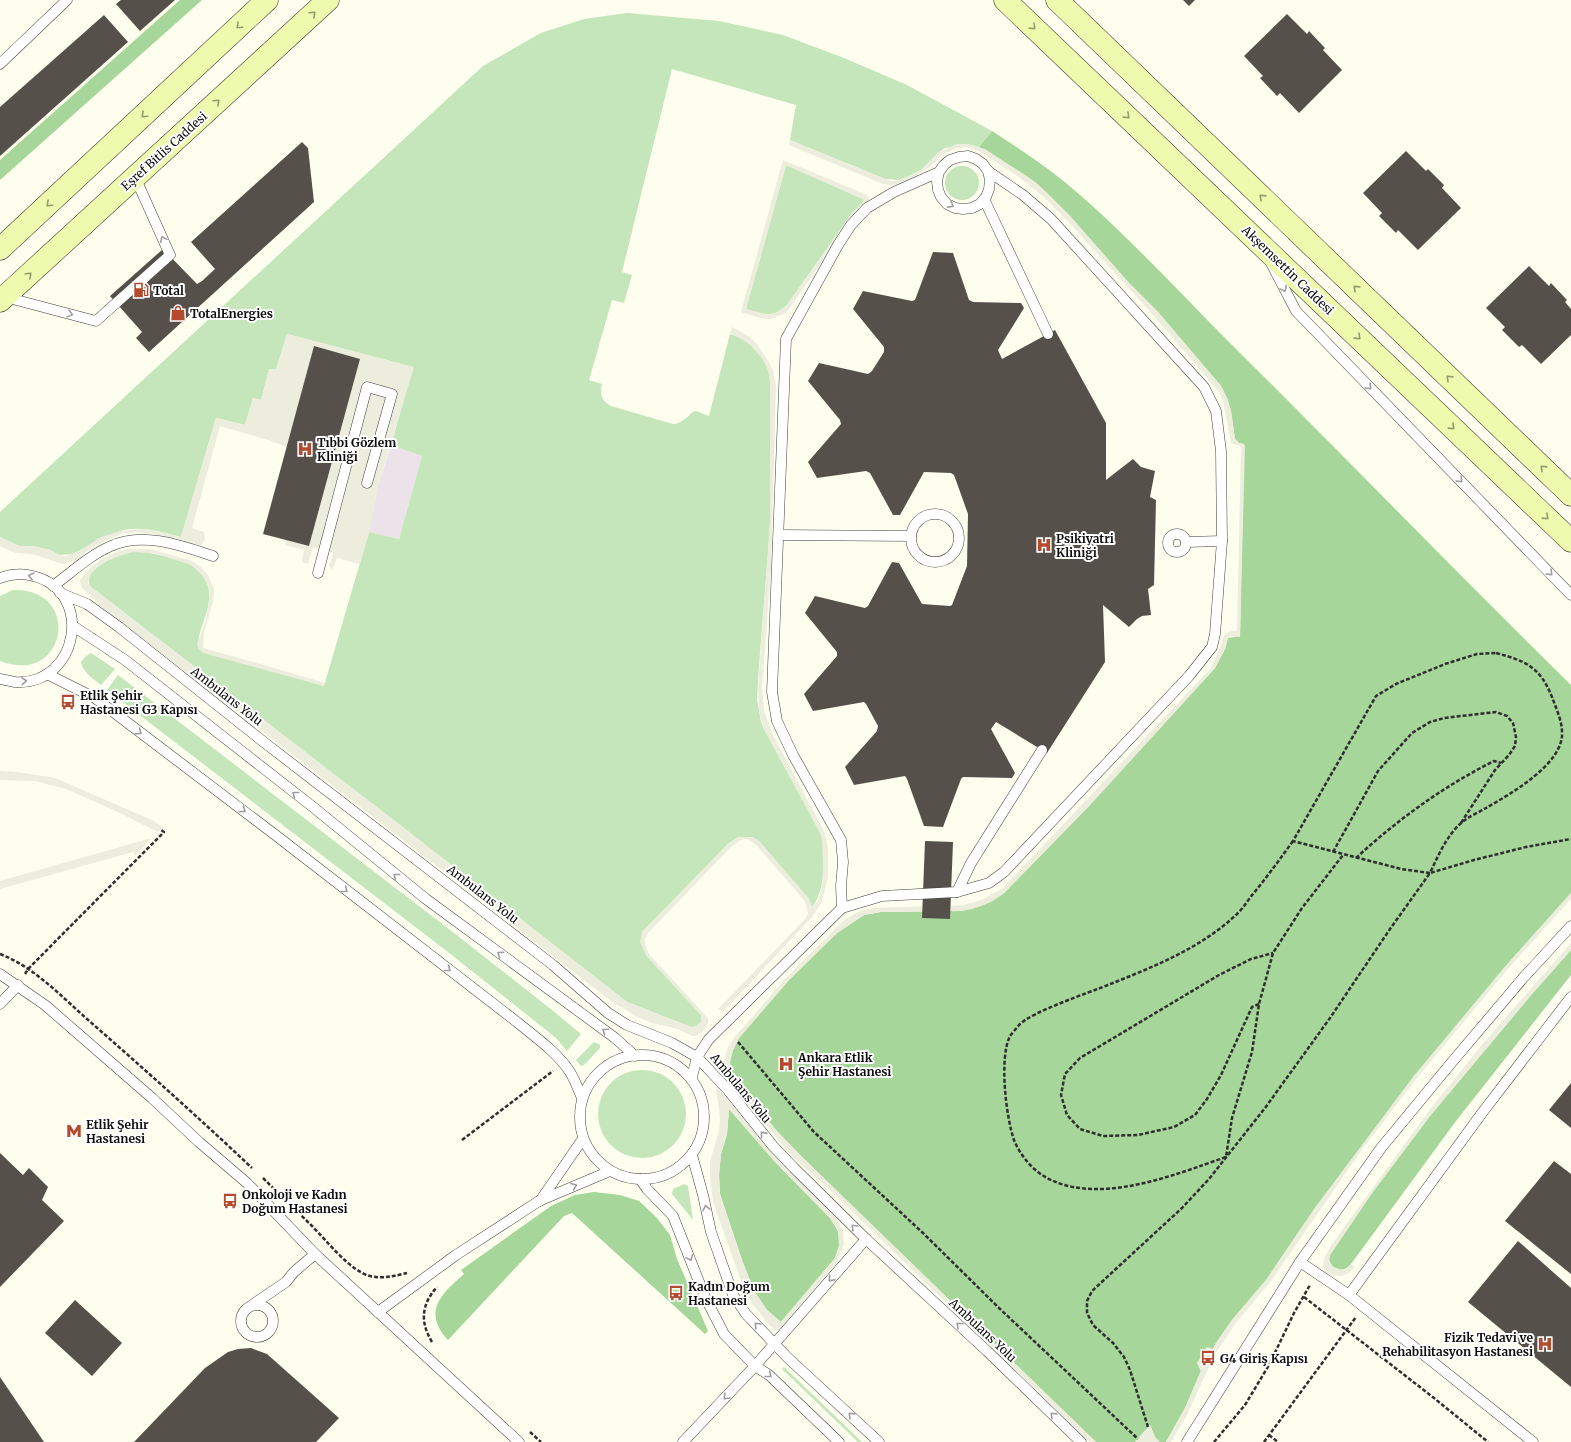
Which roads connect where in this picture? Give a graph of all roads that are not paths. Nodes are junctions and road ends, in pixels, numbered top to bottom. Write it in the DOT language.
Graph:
graph roads {
  1 [pos="67,0"];
  2 [pos="267,0"];
  3 [pos="328,0"];
  4 [pos="1005,0"];
  5 [pos="1057,0"];
  6 [pos="0,64"];
  7 [pos="939,172"];
  8 [pos="988,172"];
  9 [pos="135,177"];
  10 [pos="984,199"];
  11 [pos="1260,242"];
  12 [pos="0,250"];
  13 [pos="2,299"];
  14 [pos="1048,334"];
  15 [pos="367,483"];
  16 [pos="1571,495"];
  17 [pos="779,536"];
  18 [pos="911,536"];
  19 [pos="1222,541"];
  20 [pos="1571,541"];
  21 [pos="1186,542"];
  22 [pos="213,556"];
  23 [pos="318,572"];
  24 [pos="3,574"];
  25 [pos="57,590"];
  26 [pos="1571,595"];
  27 [pos="73,626"];
  28 [pos="47,674"];
  29 [pos="0,679"];
  30 [pos="1042,750"];
  31 [pos="957,892"];
  32 [pos="842,908"];
  33 [pos="1571,926"];
  34 [pos="0,974"];
  35 [pos="18,985"];
  36 [pos="1571,996"];
  37 [pos="0,1004"];
  38 [pos="635,1056"];
  39 [pos="698,1057"];
  40 [pos="692,1077"];
  41 [pos="582,1098"];
  42 [pos="582,1140"];
  43 [pos="692,1155"];
  44 [pos="610,1171"];
  45 [pos="640,1179"];
  46 [pos="539,1201"];
  47 [pos="866,1239"];
  48 [pos="315,1254"];
  49 [pos="1300,1262"];
  50 [pos="1349,1295"];
  51 [pos="252,1305"];
  52 [pos="378,1312"];
  53 [pos="774,1344"];
  54 [pos="755,1366"];
  55 [pos="518,1442"];
  56 [pos="683,1442"];
  57 [pos="838,1442"];
  58 [pos="879,1442"];
  59 [pos="1081,1442"];
  60 [pos="1187,1442"];
  61 [pos="1533,1442"];
  1 -- 6 [label="lane"];
  2 -- 12 [label="main road, one-way"];
  9 -- 3 [label="main road, Eşref Bitlis Caddesi, one-way"];
  4 -- 11 [label="main road, Akşemsettin Caddesi, one-way"];
  16 -- 5 [label="main road, one-way"];
  7 -- 8 [label="lane"];
  7 -- 10 [label="lane, one-way"];
  7 -- 17 [label="lane"];
  8 -- 10 [label="lane"];
  8 -- 19 [label="lane"];
  13 -- 9 [label="main road, Eşref Bitlis Caddesi, one-way"];
  13 -- 9 [label="lane, one-way"];
  10 -- 14 [label="lane"];
  11 -- 20 [label="main road, Akşemsettin Caddesi, one-way"];
  11 -- 26 [label="lane, one-way"];
  15 -- 23 [label="lane"];
  17 -- 18 [label="lane"];
  17 -- 32 [label="lane"];
  18 -- 18 [label="lane"];
  19 -- 21 [label="lane"];
  19 -- 31 [label="lane"];
  22 -- 25 [label="lane"];
  25 -- 24 [label="lane, Ambulans Yolu, one-way"];
  25 -- 27 [label="lane"];
  25 -- 39 [label="lane, Ambulans Yolu"];
  27 -- 28 [label="lane"];
  38 -- 27 [label="lane, one-way"];
  29 -- 28 [label="lane, one-way"];
  28 -- 41 [label="lane, one-way"];
  30 -- 31 [label="lane"];
  31 -- 32 [label="lane"];
  32 -- 39 [label="lane"];
  33 -- 49 [label="lane"];
  34 -- 35 [label="lane"];
  35 -- 37 [label="lane"];
  35 -- 48 [label="lane"];
  36 -- 50 [label="lane"];
  38 -- 40 [label="lane"];
  38 -- 41 [label="lane"];
  39 -- 40 [label="lane"];
  47 -- 39 [label="lane, Ambulans Yolu, one-way"];
  40 -- 43 [label="lane"];
  41 -- 42 [label="lane"];
  42 -- 44 [label="lane"];
  42 -- 46 [label="lane"];
  43 -- 45 [label="lane"];
  53 -- 43 [label="lane, one-way"];
  44 -- 45 [label="lane"];
  46 -- 44 [label="lane, one-way"];
  45 -- 54 [label="lane, one-way"];
  46 -- 52 [label="lane"];
  47 -- 53 [label="lane, one-way"];
  59 -- 47 [label="lane, Ambulans Yolu, one-way"];
  48 -- 51 [label="lane"];
  48 -- 52 [label="lane"];
  49 -- 50 [label="lane"];
  49 -- 60 [label="lane"];
  50 -- 61 [label="lane"];
  52 -- 55 [label="lane"];
  53 -- 54 [label="lane"];
  58 -- 53 [label="lane, one-way"];
  54 -- 56 [label="lane, one-way"];
  54 -- 57 [label="lane, one-way"];
}
